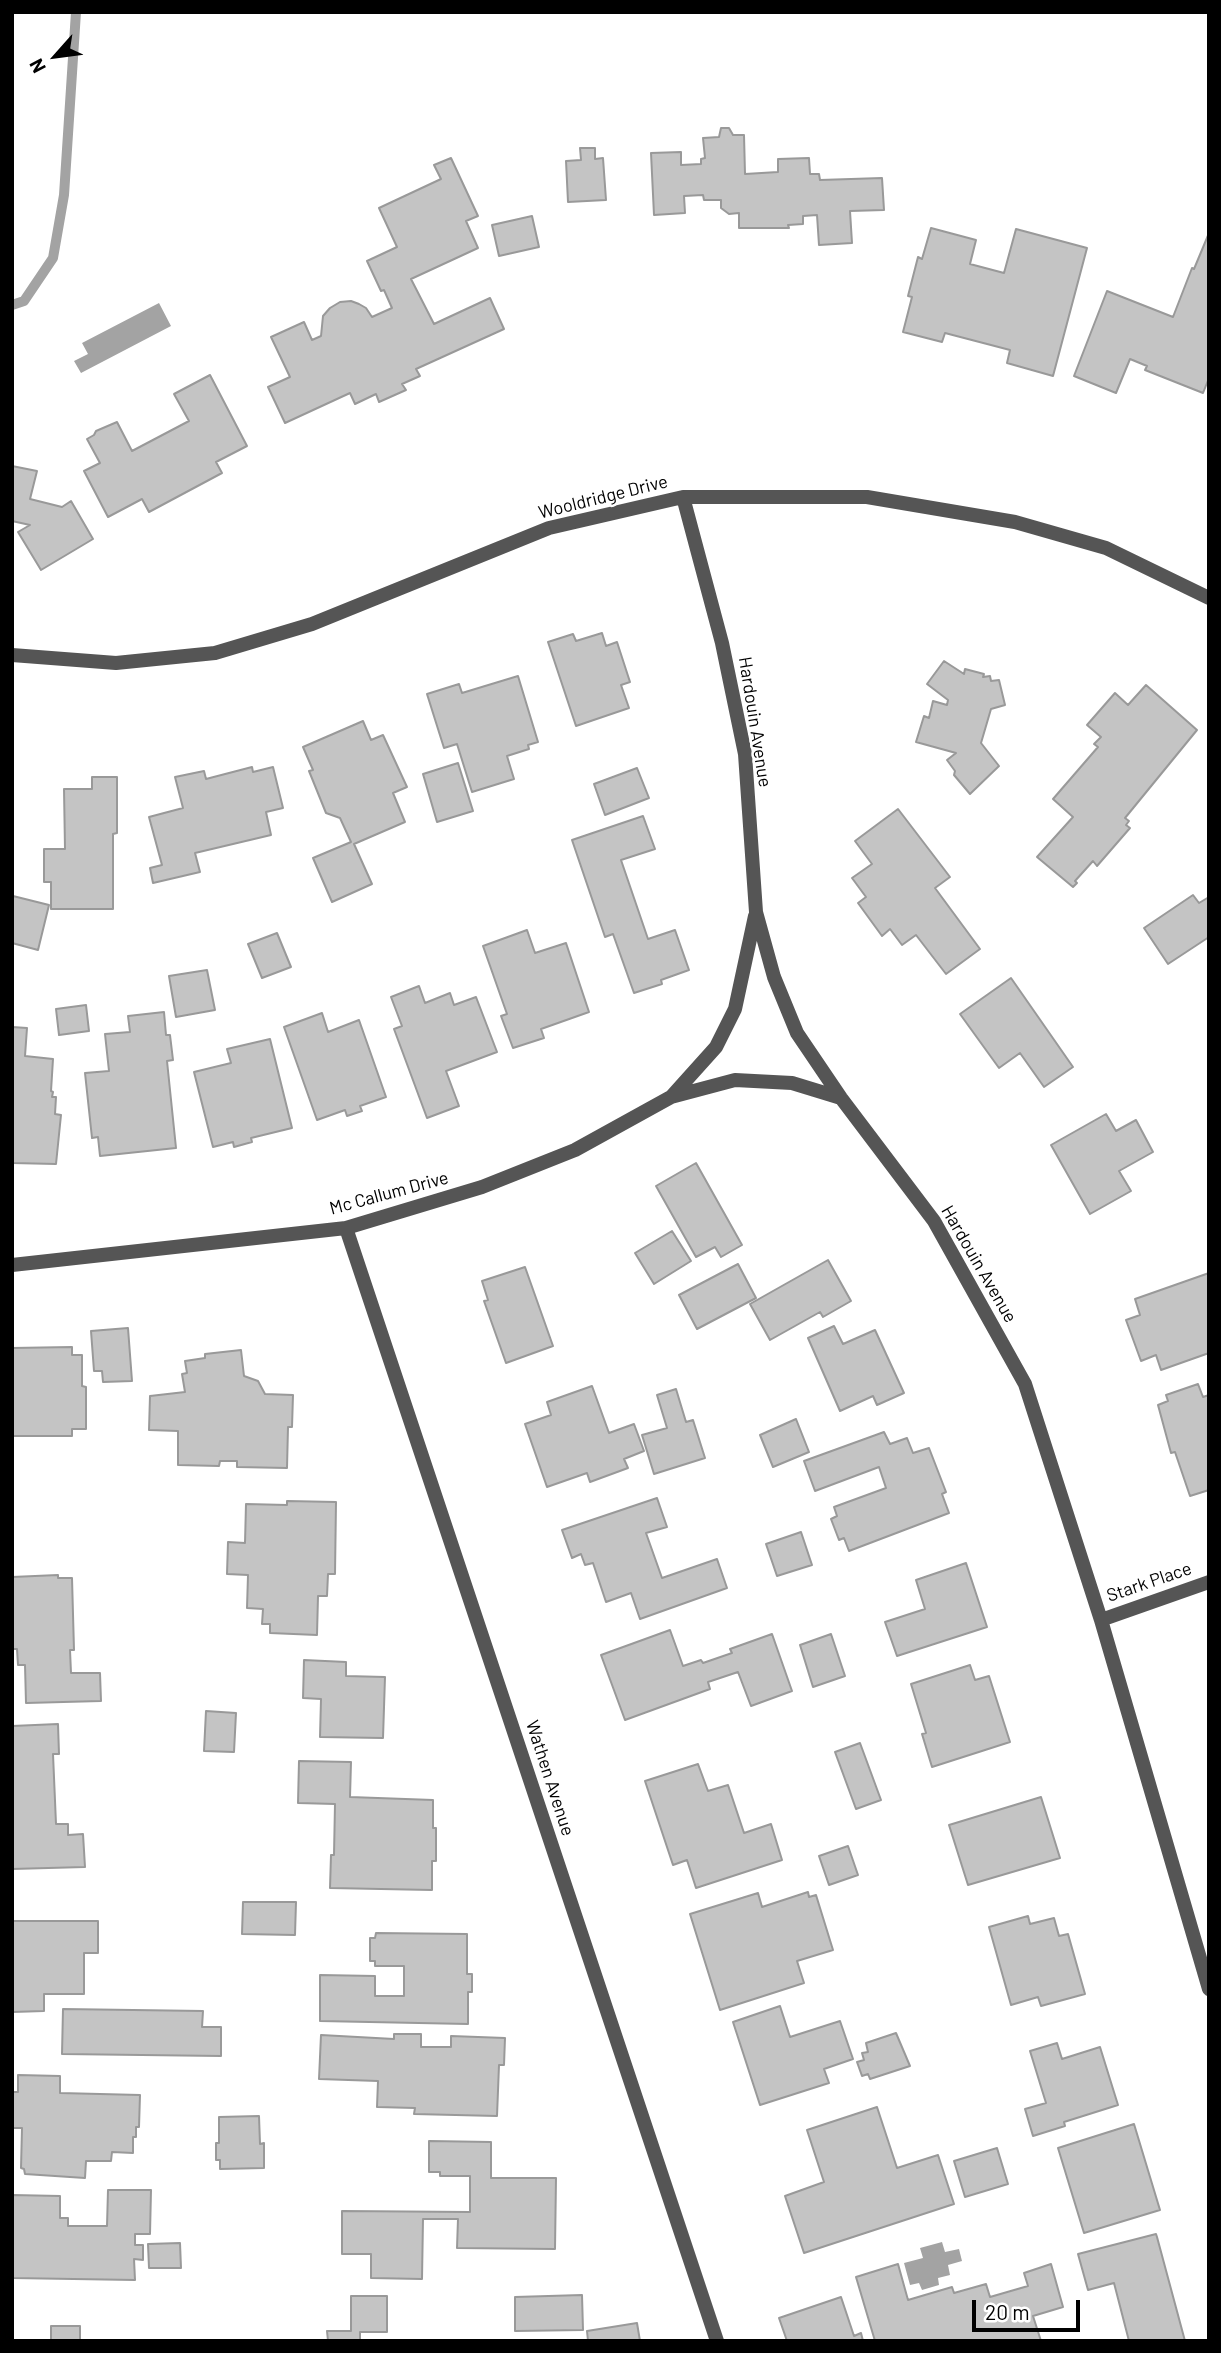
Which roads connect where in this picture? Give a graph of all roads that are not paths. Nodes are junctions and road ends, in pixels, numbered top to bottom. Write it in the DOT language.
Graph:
graph roads {
  1 [pos="683,497"];
  2 [pos="1209,598"];
  3 [pos="12,655"];
  4 [pos="756,912"];
  5 [pos="671,1097"];
  6 [pos="841,1098"];
  7 [pos="346,1228"];
  8 [pos="12,1265"];
  9 [pos="1209,1582"];
  10 [pos="1101,1620"];
  11 [pos="1209,1989"];
  12 [pos="717,2341"];
  1 -- 2 [label="street, Wooldridge Drive"];
  1 -- 3 [label="street, Wooldridge Drive"];
  1 -- 4 [label="street, Hardouin Avenue"];
  4 -- 5 [label="street, Mc Callum Drive"];
  4 -- 6 [label="street, Hardouin Avenue"];
  5 -- 6 [label="street, Mc Callum Drive"];
  5 -- 7 [label="street, Mc Callum Drive"];
  6 -- 10 [label="street, Hardouin Avenue"];
  7 -- 8 [label="street, Mc Callum Drive"];
  7 -- 12 [label="street, Wathen Avenue"];
  9 -- 10 [label="street, Stark Place"];
  10 -- 11 [label="street, Hardouin Avenue"];
}
